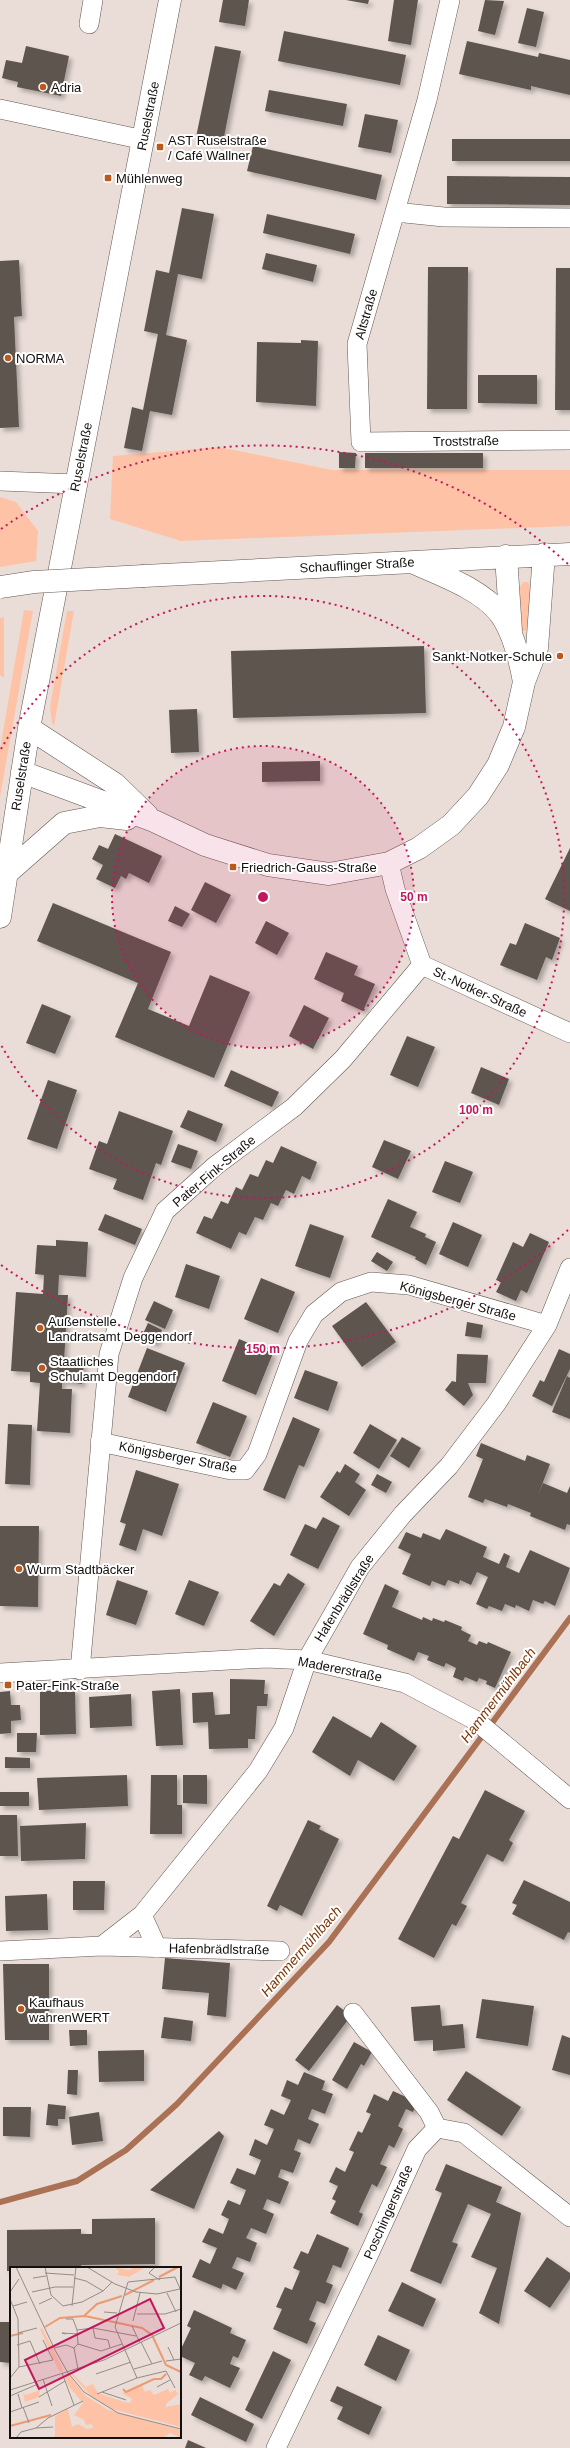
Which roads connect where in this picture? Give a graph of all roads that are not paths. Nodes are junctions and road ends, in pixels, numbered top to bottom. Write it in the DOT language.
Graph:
graph roads {
  1 [pos="93,0"];
  2 [pos="170,0"];
  3 [pos="450,0"];
  4 [pos="90,24"];
  5 [pos="0,109"];
  6 [pos="144,140"];
  7 [pos="395,212"];
  8 [pos="570,218"];
  9 [pos="570,440"];
  10 [pos="361,442"];
  11 [pos="0,481"];
  12 [pos="76,484"];
  13 [pos="544,554"];
  14 [pos="570,554"];
  15 [pos="506,556"];
  16 [pos="411,562"];
  17 [pos="0,587"];
  18 [pos="511,637"];
  19 [pos="524,682"];
  20 [pos="30,728"];
  21 [pos="22,772"];
  22 [pos="154,821"];
  23 [pos="388,863"];
  24 [pos="6,874"];
  25 [pos="0,916"];
  26 [pos="422,965"];
  27 [pos="570,1033"];
  28 [pos="570,1268"];
  29 [pos="547,1325"];
  30 [pos="100,1442"];
  31 [pos="307,1660"];
  32 [pos="80,1670"];
  33 [pos="0,1673"];
  34 [pos="570,1799"];
  35 [pos="142,1915"];
  36 [pos="102,1946"];
  37 [pos="158,1948"];
  38 [pos="0,1951"];
  39 [pos="280,1951"];
  40 [pos="353,2013"];
  41 [pos="437,2128"];
  42 [pos="570,2217"];
  43 [pos="276,2448"];
  1 -- 4 [label="street"];
  2 -- 6 [label="main road, Ruselstraße"];
  3 -- 7 [label="street, Altstraße"];
  5 -- 6 [label="street"];
  6 -- 12 [label="main road, Ruselstraße"];
  7 -- 8 [label="street"];
  7 -- 10 [label="street, Altstraße"];
  9 -- 10 [label="street, Troststraße"];
  11 -- 12 [label="street"];
  12 -- 20 [label="main road, Ruselstraße"];
  13 -- 14 [label="main road, Schauflinger Straße"];
  13 -- 15 [label="main road, Schauflinger Straße"];
  13 -- 19 [label="main road"];
  15 -- 16 [label="main road, Schauflinger Straße"];
  15 -- 18 [label="main road"];
  16 -- 17 [label="main road, Schauflinger Straße, bridge"];
  16 -- 18 [label="main road"];
  18 -- 19 [label="main road"];
  19 -- 23 [label="main road"];
  20 -- 21 [label="main road, Ruselstraße"];
  20 -- 22 [label="main road"];
  21 -- 22 [label="main road"];
  21 -- 24 [label="main road, Ruselstraße"];
  22 -- 23 [label="main road"];
  22 -- 24 [label="main road"];
  23 -- 26 [label="street, St.-Notker-Straße"];
  24 -- 25 [label="main road, Ruselstraße"];
  26 -- 27 [label="street, St.-Notker-Straße"];
  26 -- 30 [label="street, Pater-Fink-Straße"];
  28 -- 29 [label="street, Hafenbrädlstraße"];
  29 -- 30 [label="street, Königsberger Straße"];
  29 -- 31 [label="street, Hafenbrädlstraße"];
  30 -- 32 [label="street, Pater-Fink-Straße"];
  31 -- 32 [label="street, Madererstraße"];
  31 -- 34 [label="street, Madererstraße"];
  31 -- 35 [label="street, Hafenbrädlstraße"];
  32 -- 33 [label="street, Madererstraße"];
  35 -- 36 [label="street, Hafenbrädlstraße"];
  35 -- 37 [label="street, Hafenbrädlstraße"];
  36 -- 37 [label="street, Hafenbrädlstraße"];
  36 -- 38 [label="street, Hafenbrädlstraße"];
  37 -- 39 [label="street, Hafenbrädlstraße"];
  40 -- 41 [label="street"];
  41 -- 42 [label="street"];
  41 -- 43 [label="street, Poschingerstraße"];
}
